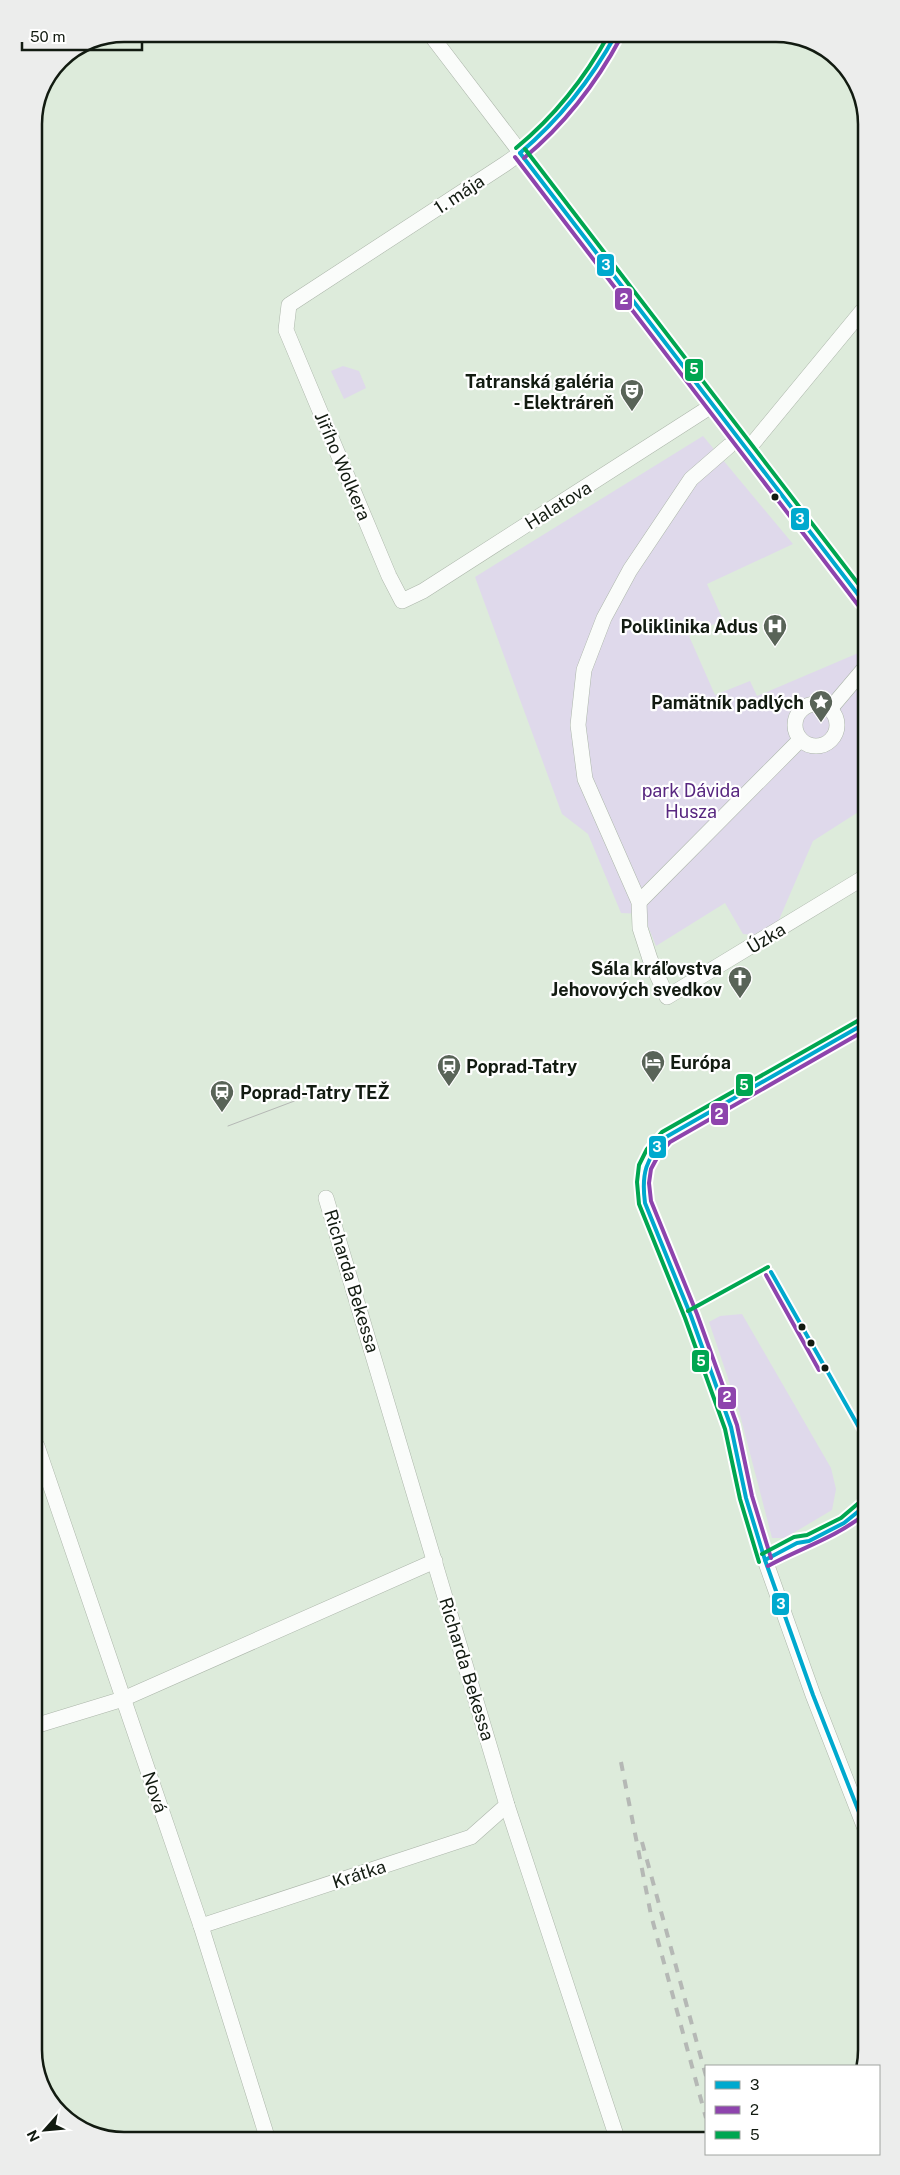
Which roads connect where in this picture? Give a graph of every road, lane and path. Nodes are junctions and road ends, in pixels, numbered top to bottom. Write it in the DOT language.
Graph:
graph roads {
  1 [pos="436,42"];
  2 [pos="611,43"];
  3 [pos="520,153"];
  4 [pos="858,317"];
  5 [pos="286,330"];
  6 [pos="712,405"];
  7 [pos="729,446"];
  8 [pos="746,448"];
  9 [pos="858,594"];
  10 [pos="402,602"];
  11 [pos="858,676"];
  12 [pos="830,709"];
  13 [pos="800,740"];
  14 [pos="858,881"];
  15 [pos="639,902"];
  16 [pos="858,1027"];
  17 [pos="326,1198"];
  18 [pos="42,1462"];
  19 [pos="434,1562"];
  20 [pos="123,1699"];
  21 [pos="42,1724"];
  22 [pos="507,1805"];
  23 [pos="858,1810"];
  24 [pos="201,1926"];
  25 [pos="265,2132"];
  26 [pos="615,2132"];
  1 -- 3 [label="street"];
  2 -- 3 [label="street, 1. mája"];
  3 -- 5 [label="street, 1. mája"];
  3 -- 6 [label="street"];
  4 -- 8 [label="street"];
  5 -- 10 [label="street, Jiřího Wolkera"];
  6 -- 8 [label="street"];
  6 -- 10 [label="street, Halatova"];
  7 -- 15 [label="street"];
  8 -- 9 [label="street"];
  11 -- 12 [label="street"];
  12 -- 13 [label="street"];
  12 -- 13 [label="street"];
  13 -- 15 [label="street"];
  14 -- 15 [label="street, Úzka"];
  16 -- 23 [label="street"];
  17 -- 19 [label="street, Richarda Bekessa"];
  18 -- 20 [label="street, Nová"];
  19 -- 20 [label="street"];
  19 -- 22 [label="street, Richarda Bekessa"];
  20 -- 21 [label="street"];
  20 -- 24 [label="street, Nová"];
  22 -- 24 [label="street, Krátka"];
  22 -- 26 [label="street, Richarda Bekessa"];
  24 -- 25 [label="street, Nová"];
}
